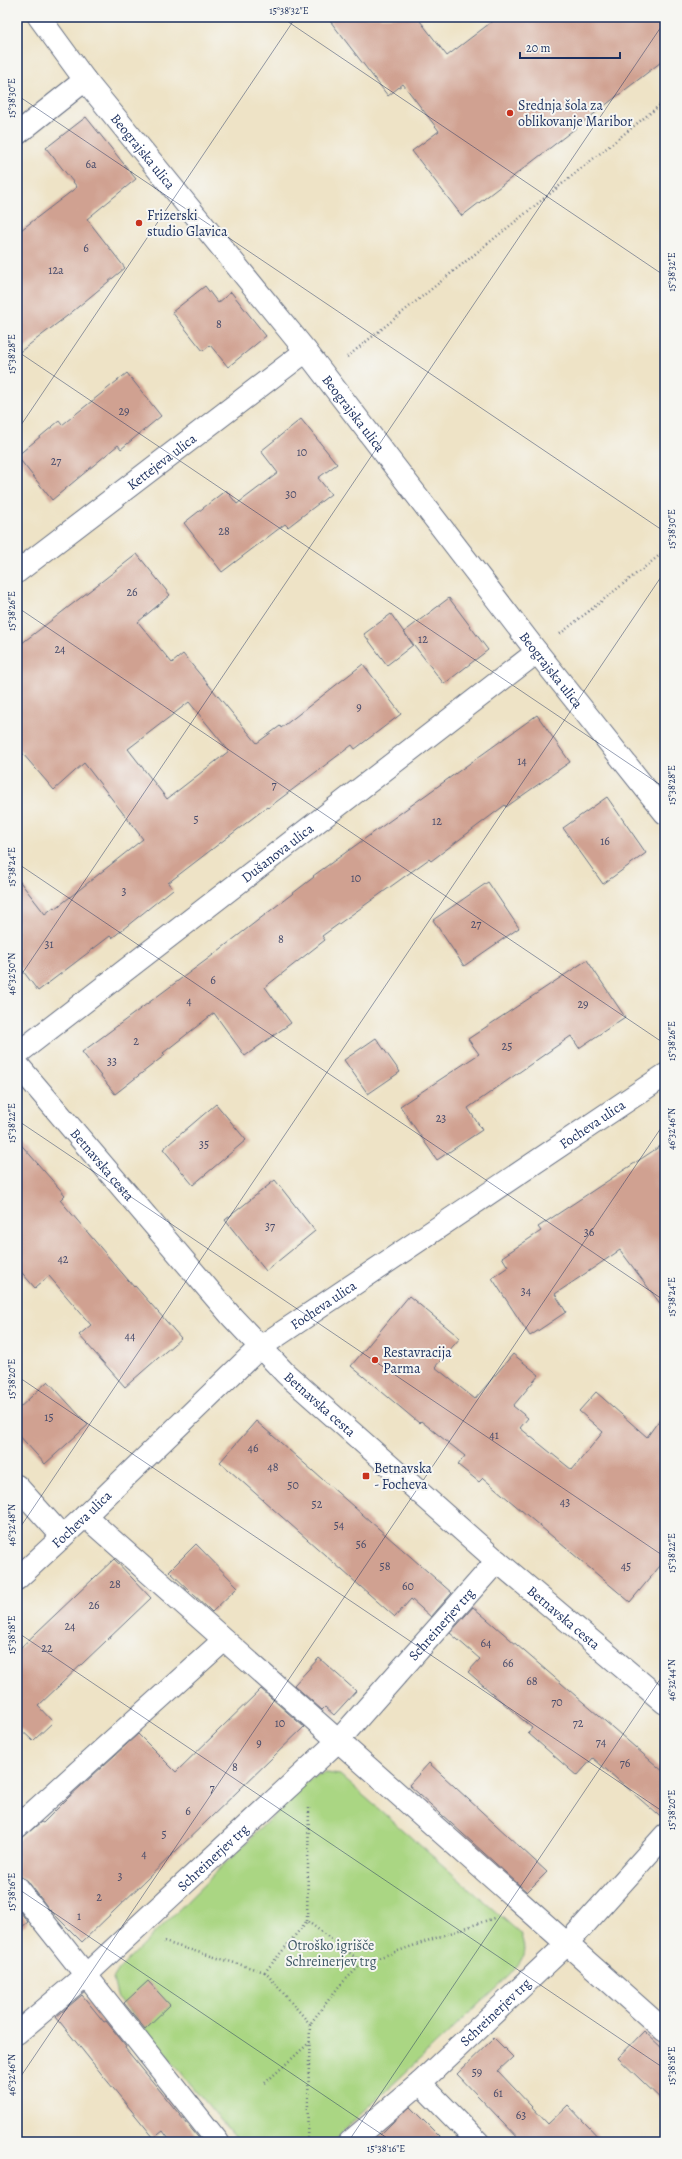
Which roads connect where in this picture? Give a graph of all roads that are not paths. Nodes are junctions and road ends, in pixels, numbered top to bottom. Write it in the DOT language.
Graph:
graph roads {
  1 [pos="39,17"];
  2 [pos="85,80"];
  3 [pos="17,134"];
  4 [pos="306,351"];
  5 [pos="17,572"];
  6 [pos="538,652"];
  7 [pos="665,813"];
  8 [pos="17,1054"];
  9 [pos="17,1064"];
  10 [pos="665,1075"];
  11 [pos="260,1348"];
  12 [pos="17,1486"];
  13 [pos="85,1516"];
  14 [pos="62,1536"];
  15 [pos="497,1561"];
  16 [pos="17,1579"];
  17 [pos="224,1640"];
  18 [pos="665,1703"];
  19 [pos="338,1741"];
  20 [pos="17,1827"];
  21 [pos="665,1835"];
  22 [pos="17,1888"];
  23 [pos="567,1944"];
  24 [pos="87,1974"];
  25 [pos="665,2032"];
  26 [pos="17,2033"];
  27 [pos="420,2083"];
  28 [pos="218,2142"];
  29 [pos="350,2142"];
  30 [pos="478,2142"];
  1 -- 2 [label="street, Beograjska ulica"];
  2 -- 3 [label="street"];
  2 -- 4 [label="street, Beograjska ulica"];
  4 -- 5 [label="street, Kettejeva ulica"];
  4 -- 6 [label="street, Beograjska ulica"];
  6 -- 7 [label="street, Beograjska ulica"];
  6 -- 8 [label="street, Dušanova ulica"];
  9 -- 11 [label="street, Betnavska cesta"];
  10 -- 11 [label="street, Focheva ulica"];
  11 -- 13 [label="street, Focheva ulica"];
  11 -- 15 [label="street, Betnavska cesta"];
  12 -- 14 [label="street"];
  13 -- 14 [label="street, Focheva ulica"];
  13 -- 17 [label="street"];
  14 -- 16 [label="street, Focheva ulica"];
  15 -- 18 [label="street, Betnavska cesta"];
  15 -- 19 [label="street, Schreinerjev trg"];
  17 -- 19 [label="street"];
  17 -- 20 [label="street"];
  19 -- 23 [label="street"];
  19 -- 24 [label="street, Schreinerjev trg"];
  21 -- 23 [label="street, Schreinerjev trg"];
  22 -- 24 [label="street"];
  23 -- 25 [label="street"];
  23 -- 27 [label="street, Schreinerjev trg"];
  24 -- 26 [label="street, Schreinerjev trg"];
  24 -- 28 [label="street"];
  27 -- 29 [label="street, Schreinerjev trg"];
  27 -- 30 [label="street"];
}
